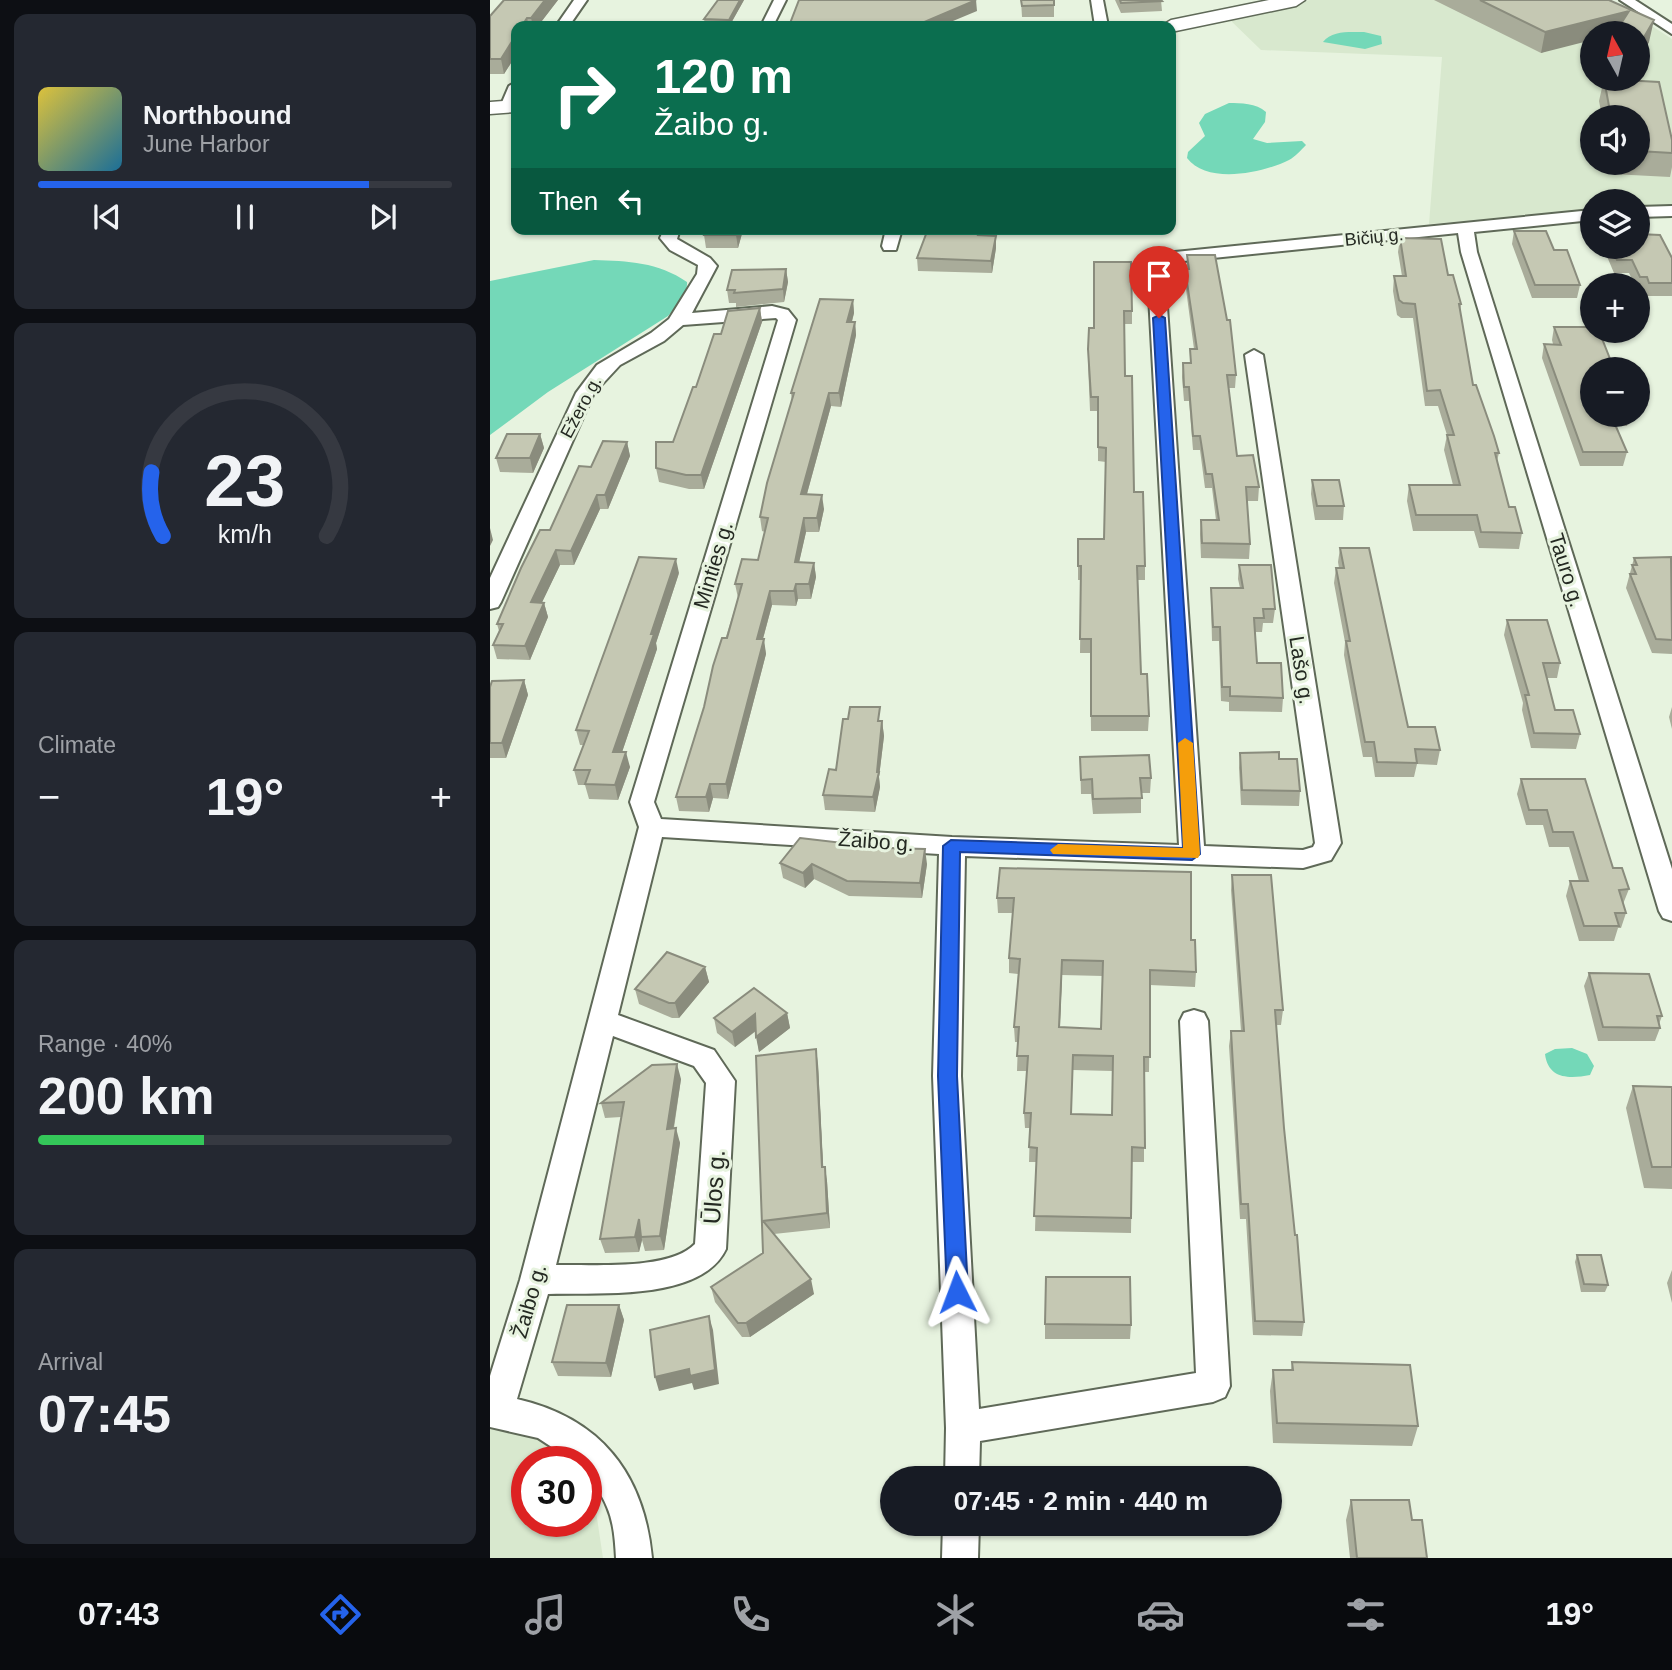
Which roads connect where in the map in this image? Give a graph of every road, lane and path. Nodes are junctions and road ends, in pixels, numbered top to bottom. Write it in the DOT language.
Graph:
graph roads {
  1 [pos="581,0"];
  2 [pos="780,0"];
  3 [pos="1097,0"];
  4 [pos="1296,0"];
  5 [pos="1626,0"];
  6 [pos="566,21"];
  7 [pos="770,21"];
  8 [pos="1101,21"];
  9 [pos="1176,25"];
  10 [pos="1672,30"];
  11 [pos="1672,211"];
  12 [pos="1650,212"];
  13 [pos="1580,216"];
  14 [pos="1465,228"];
  15 [pos="670,235"];
  16 [pos="678,320"];
  17 [pos="1254,355"];
  18 [pos="490,601"];
  19 [pos="652,827"];
  20 [pos="951,846"];
  21 [pos="1192,854"];
  22 [pos="1672,911"];
  23 [pos="602,1021"];
  24 [pos="1194,1021"];
  25 [pos="536,1280"];
  26 [pos="493,1411"];
  27 [pos="963,1428"];
  28 [pos="962,1466"];
  29 [pos="961,1536"];
  30 [pos="634,1558"];
  31 [pos="960,1558"];
  1 -- 6 [label="street"];
  2 -- 7 [label="street"];
  3 -- 8 [label="street"];
  4 -- 9 [label="main road"];
  5 -- 10 [label="street"];
  11 -- 12 [label="street"];
  13 -- 14 [label="street, Bičių g."];
  14 -- 21 [label="street, Bičių g."];
  14 -- 22 [label="street, Tauro g."];
  15 -- 16 [label="street, Ežero g."];
  16 -- 18 [label="street, Ežero g."];
  16 -- 19 [label="street, Minties g."];
  17 -- 21 [label="street, Lašo g."];
  19 -- 20 [label="street, Žaibo g."];
  19 -- 23 [label="street, Žaibo g."];
  20 -- 21 [label="street, Žaibo g."];
  20 -- 27 [label="street"];
  23 -- 25 [label="street, Žaibo g."];
  23 -- 25 [label="street, Ūlos g."];
  24 -- 27 [label="street"];
  25 -- 26 [label="street, Žaibo g."];
  26 -- 30 [label="street"];
  27 -- 28 [label="street"];
  29 -- 31 [label="street"];
}
